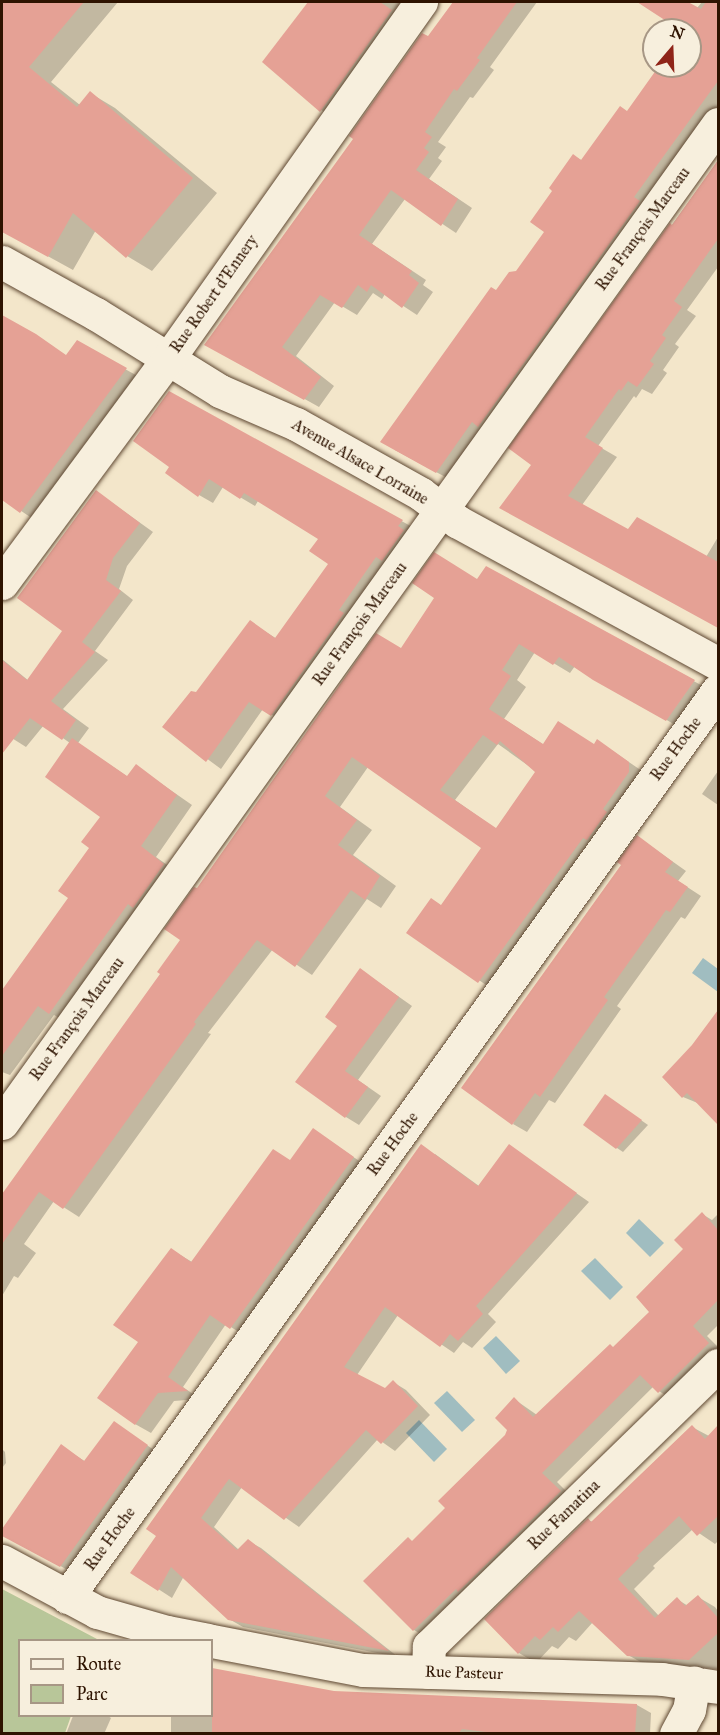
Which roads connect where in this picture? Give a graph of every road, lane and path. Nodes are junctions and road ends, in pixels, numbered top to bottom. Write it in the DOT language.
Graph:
graph roads {
  1 [pos="421,2"];
  2 [pos="718,124"];
  3 [pos="2,262"];
  4 [pos="168,358"];
  5 [pos="442,510"];
  6 [pos="2,582"];
  7 [pos="718,664"];
  8 [pos="718,690"];
  9 [pos="2,1123"];
  10 [pos="718,1365"];
  11 [pos="2,1561"];
  12 [pos="67,1596"];
  13 [pos="200,1639"];
  14 [pos="213,1642"];
  15 [pos="428,1672"];
  16 [pos="706,1684"];
  17 [pos="676,1734"];
  1 -- 4 [label="street, Rue Robert d'Ennery"];
  2 -- 5 [label="street, Rue François Marceau"];
  3 -- 4 [label="street, Avenue Alsace Lorraine"];
  4 -- 5 [label="street, Avenue Alsace Lorraine"];
  4 -- 6 [label="street, Rue Robert d'Ennery"];
  5 -- 7 [label="street, Avenue Alsace Lorraine"];
  5 -- 9 [label="street, Rue François Marceau"];
  8 -- 12 [label="street, Rue Hoche"];
  10 -- 15 [label="street, Rue Famatina"];
  11 -- 12 [label="street, Rue Pasteur"];
  12 -- 13 [label="street, Rue Pasteur"];
  14 -- 15 [label="street, Rue Pasteur"];
  15 -- 16 [label="street, Rue Pasteur"];
  16 -- 17 [label="street"];
}
